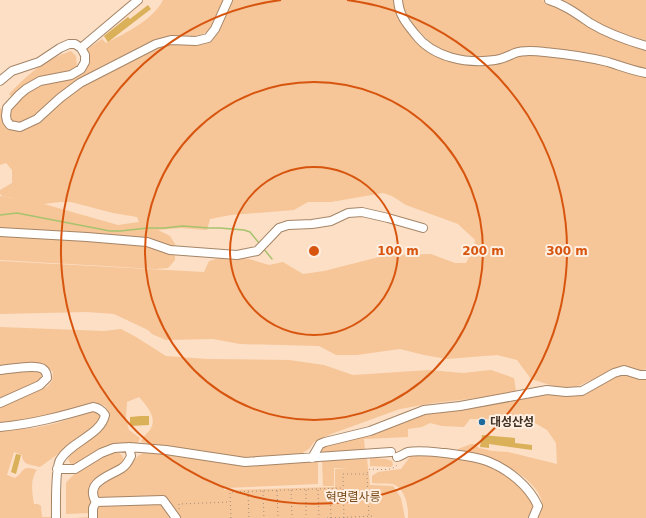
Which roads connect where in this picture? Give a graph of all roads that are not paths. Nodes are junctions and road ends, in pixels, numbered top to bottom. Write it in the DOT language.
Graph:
graph roads {
  1 [pos="138,0"];
  2 [pos="228,0"];
  3 [pos="398,0"];
  4 [pos="549,0"];
  5 [pos="646,46"];
  6 [pos="81,48"];
  7 [pos="646,73"];
  8 [pos="0,81"];
  9 [pos="423,228"];
  10 [pos="0,232"];
  11 [pos="0,370"];
  12 [pos="646,375"];
  13 [pos="0,403"];
  14 [pos="0,427"];
  15 [pos="129,447"];
  16 [pos="312,458"];
  17 [pos="58,469"];
  18 [pos="96,502"];
  19 [pos="177,514"];
  20 [pos="56,518"];
  21 [pos="93,518"];
  22 [pos="533,518"];
  1 -- 6 [label="street"];
  2 -- 6 [label="street"];
  3 -- 7 [label="street"];
  4 -- 5 [label="street"];
  6 -- 8 [label="street"];
  9 -- 10 [label="street"];
  11 -- 13 [label="street"];
  12 -- 16 [label="street"];
  14 -- 17 [label="street"];
  15 -- 16 [label="street"];
  15 -- 17 [label="street"];
  15 -- 18 [label="street"];
  16 -- 22 [label="street"];
  17 -- 20 [label="street"];
  18 -- 19 [label="street"];
  18 -- 21 [label="street"];
}
